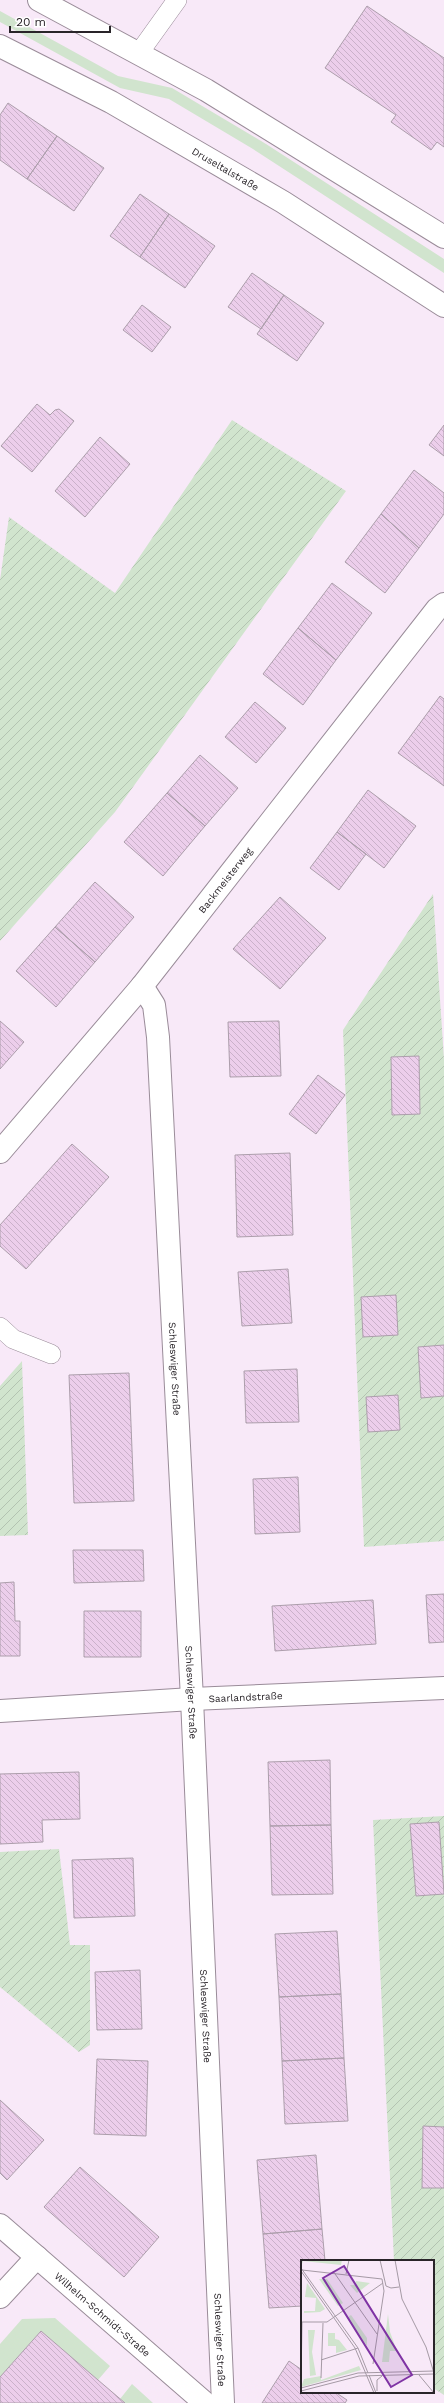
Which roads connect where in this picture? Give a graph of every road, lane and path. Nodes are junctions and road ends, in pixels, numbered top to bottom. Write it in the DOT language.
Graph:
graph roads {
  1 [pos="39,0"];
  2 [pos="172,2"];
  3 [pos="0,46"];
  4 [pos="139,53"];
  5 [pos="444,237"];
  6 [pos="444,306"];
  7 [pos="444,604"];
  8 [pos="142,986"];
  9 [pos="0,1152"];
  10 [pos="0,1327"];
  11 [pos="51,1354"];
  12 [pos="444,1688"];
  13 [pos="192,1699"];
  14 [pos="0,1711"];
  15 [pos="0,2225"];
  16 [pos="37,2257"];
  17 [pos="0,2297"];
  18 [pos="205,2403"];
  19 [pos="224,2403"];
  1 -- 4 [label="street"];
  2 -- 4 [label="lane"];
  3 -- 6 [label="street, Druseltalstraße"];
  4 -- 5 [label="street"];
  7 -- 8 [label="street, Backmeisterweg"];
  8 -- 9 [label="street, Backmeisterweg"];
  8 -- 13 [label="street, Schleswiger Straße"];
  10 -- 11 [label="lane"];
  12 -- 13 [label="street, Saarlandstraße"];
  13 -- 14 [label="street, Saarlandstraße"];
  13 -- 19 [label="street, Schleswiger Straße"];
  15 -- 16 [label="street, Wilhelm-Schmidt-Straße"];
  16 -- 17 [label="street"];
  16 -- 18 [label="street, Wilhelm-Schmidt-Straße"];
}
